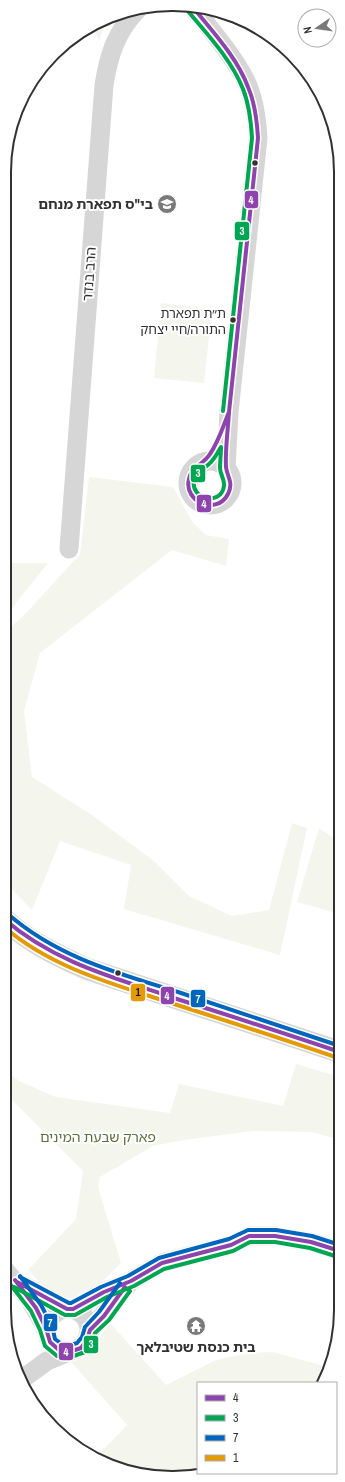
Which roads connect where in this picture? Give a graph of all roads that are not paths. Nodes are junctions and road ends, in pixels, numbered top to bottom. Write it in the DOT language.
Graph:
graph roads {
  1 [pos="197,13"];
  2 [pos="131,17"];
  3 [pos="228,412"];
  4 [pos="204,462"];
  5 [pos="226,469"];
  6 [pos="69,549"];
  7 [pos="11,925"];
  8 [pos="334,1050"];
  9 [pos="334,1249"];
  10 [pos="11,1276"];
  11 [pos="11,1276"];
  12 [pos="130,1281"];
  13 [pos="70,1309"];
  14 [pos="90,1330"];
  15 [pos="47,1331"];
  16 [pos="69,1352"];
  17 [pos="25,1375"];
  18 [pos="26,1377"];
  1 -- 3 [label="street"];
  2 -- 6 [label="street, הרב בנדר"];
  3 -- 4 [label="street"];
  3 -- 5 [label="street"];
  4 -- 5 [label="street"];
  4 -- 5 [label="street"];
  7 -- 8 [label="street"];
  9 -- 12 [label="street"];
  10 -- 13 [label="street"];
  11 -- 15 [label="street"];
  12 -- 13 [label="street"];
  12 -- 14 [label="street"];
  13 -- 14 [label="street"];
  13 -- 15 [label="street"];
  14 -- 16 [label="street"];
  15 -- 16 [label="street"];
  15 -- 17 [label="street"];
  16 -- 18 [label="street"];
}
